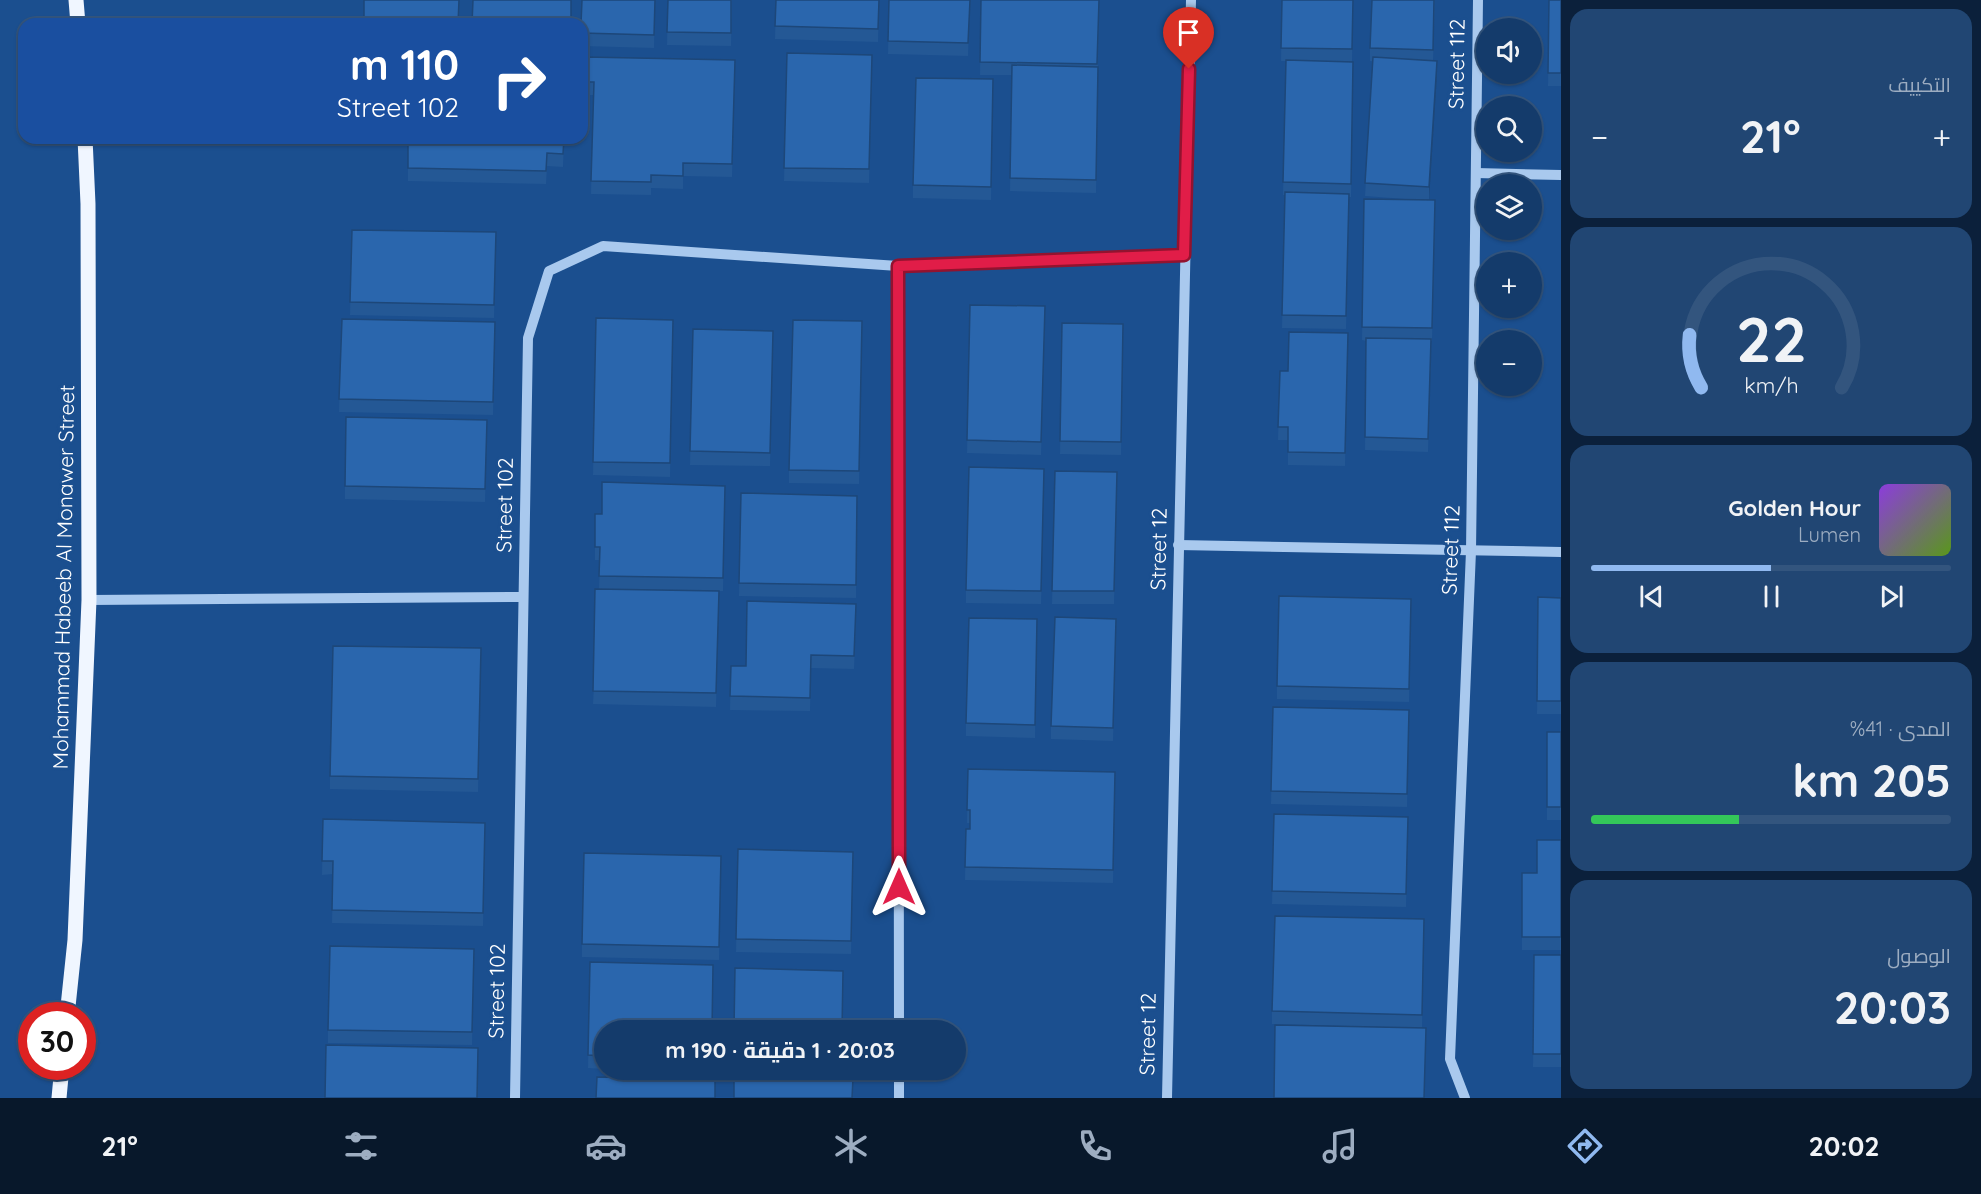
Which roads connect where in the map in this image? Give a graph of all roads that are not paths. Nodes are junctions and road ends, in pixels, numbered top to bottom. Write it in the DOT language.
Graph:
graph roads {
  1 [pos="76,0"];
  2 [pos="1191,0"];
  3 [pos="1478,0"];
  4 [pos="78,18"];
  5 [pos="86,144"];
  6 [pos="1476,173"];
  7 [pos="1561,175"];
  8 [pos="1184,255"];
  9 [pos="898,266"];
  10 [pos="1178,545"];
  11 [pos="1471,550"];
  12 [pos="1561,552"];
  13 [pos="523,597"];
  14 [pos="89,600"];
  15 [pos="68,1002"];
  16 [pos="899,1020"];
  17 [pos="60,1080"];
  18 [pos="899,1080"];
  19 [pos="58,1098"];
  20 [pos="514,1098"];
  21 [pos="899,1098"];
  22 [pos="1167,1098"];
  23 [pos="1465,1098"];
  1 -- 4 [label="main road"];
  2 -- 8 [label="street, Street 12"];
  3 -- 6 [label="street, Street 112"];
  5 -- 14 [label="main road, Mohammad Habeeb Al Monawer Street"];
  6 -- 7 [label="street"];
  6 -- 11 [label="street, Street 112"];
  8 -- 9 [label="street, Street 102"];
  8 -- 10 [label="street, Street 12"];
  9 -- 13 [label="street, Street 102"];
  9 -- 16 [label="street"];
  10 -- 11 [label="street"];
  10 -- 22 [label="street, Street 12"];
  11 -- 12 [label="street"];
  11 -- 23 [label="street, Street 112"];
  13 -- 14 [label="street"];
  13 -- 20 [label="street, Street 102"];
  14 -- 15 [label="main road, Mohammad Habeeb Al Monawer Street"];
  17 -- 19 [label="main road"];
  18 -- 21 [label="street"];
}
